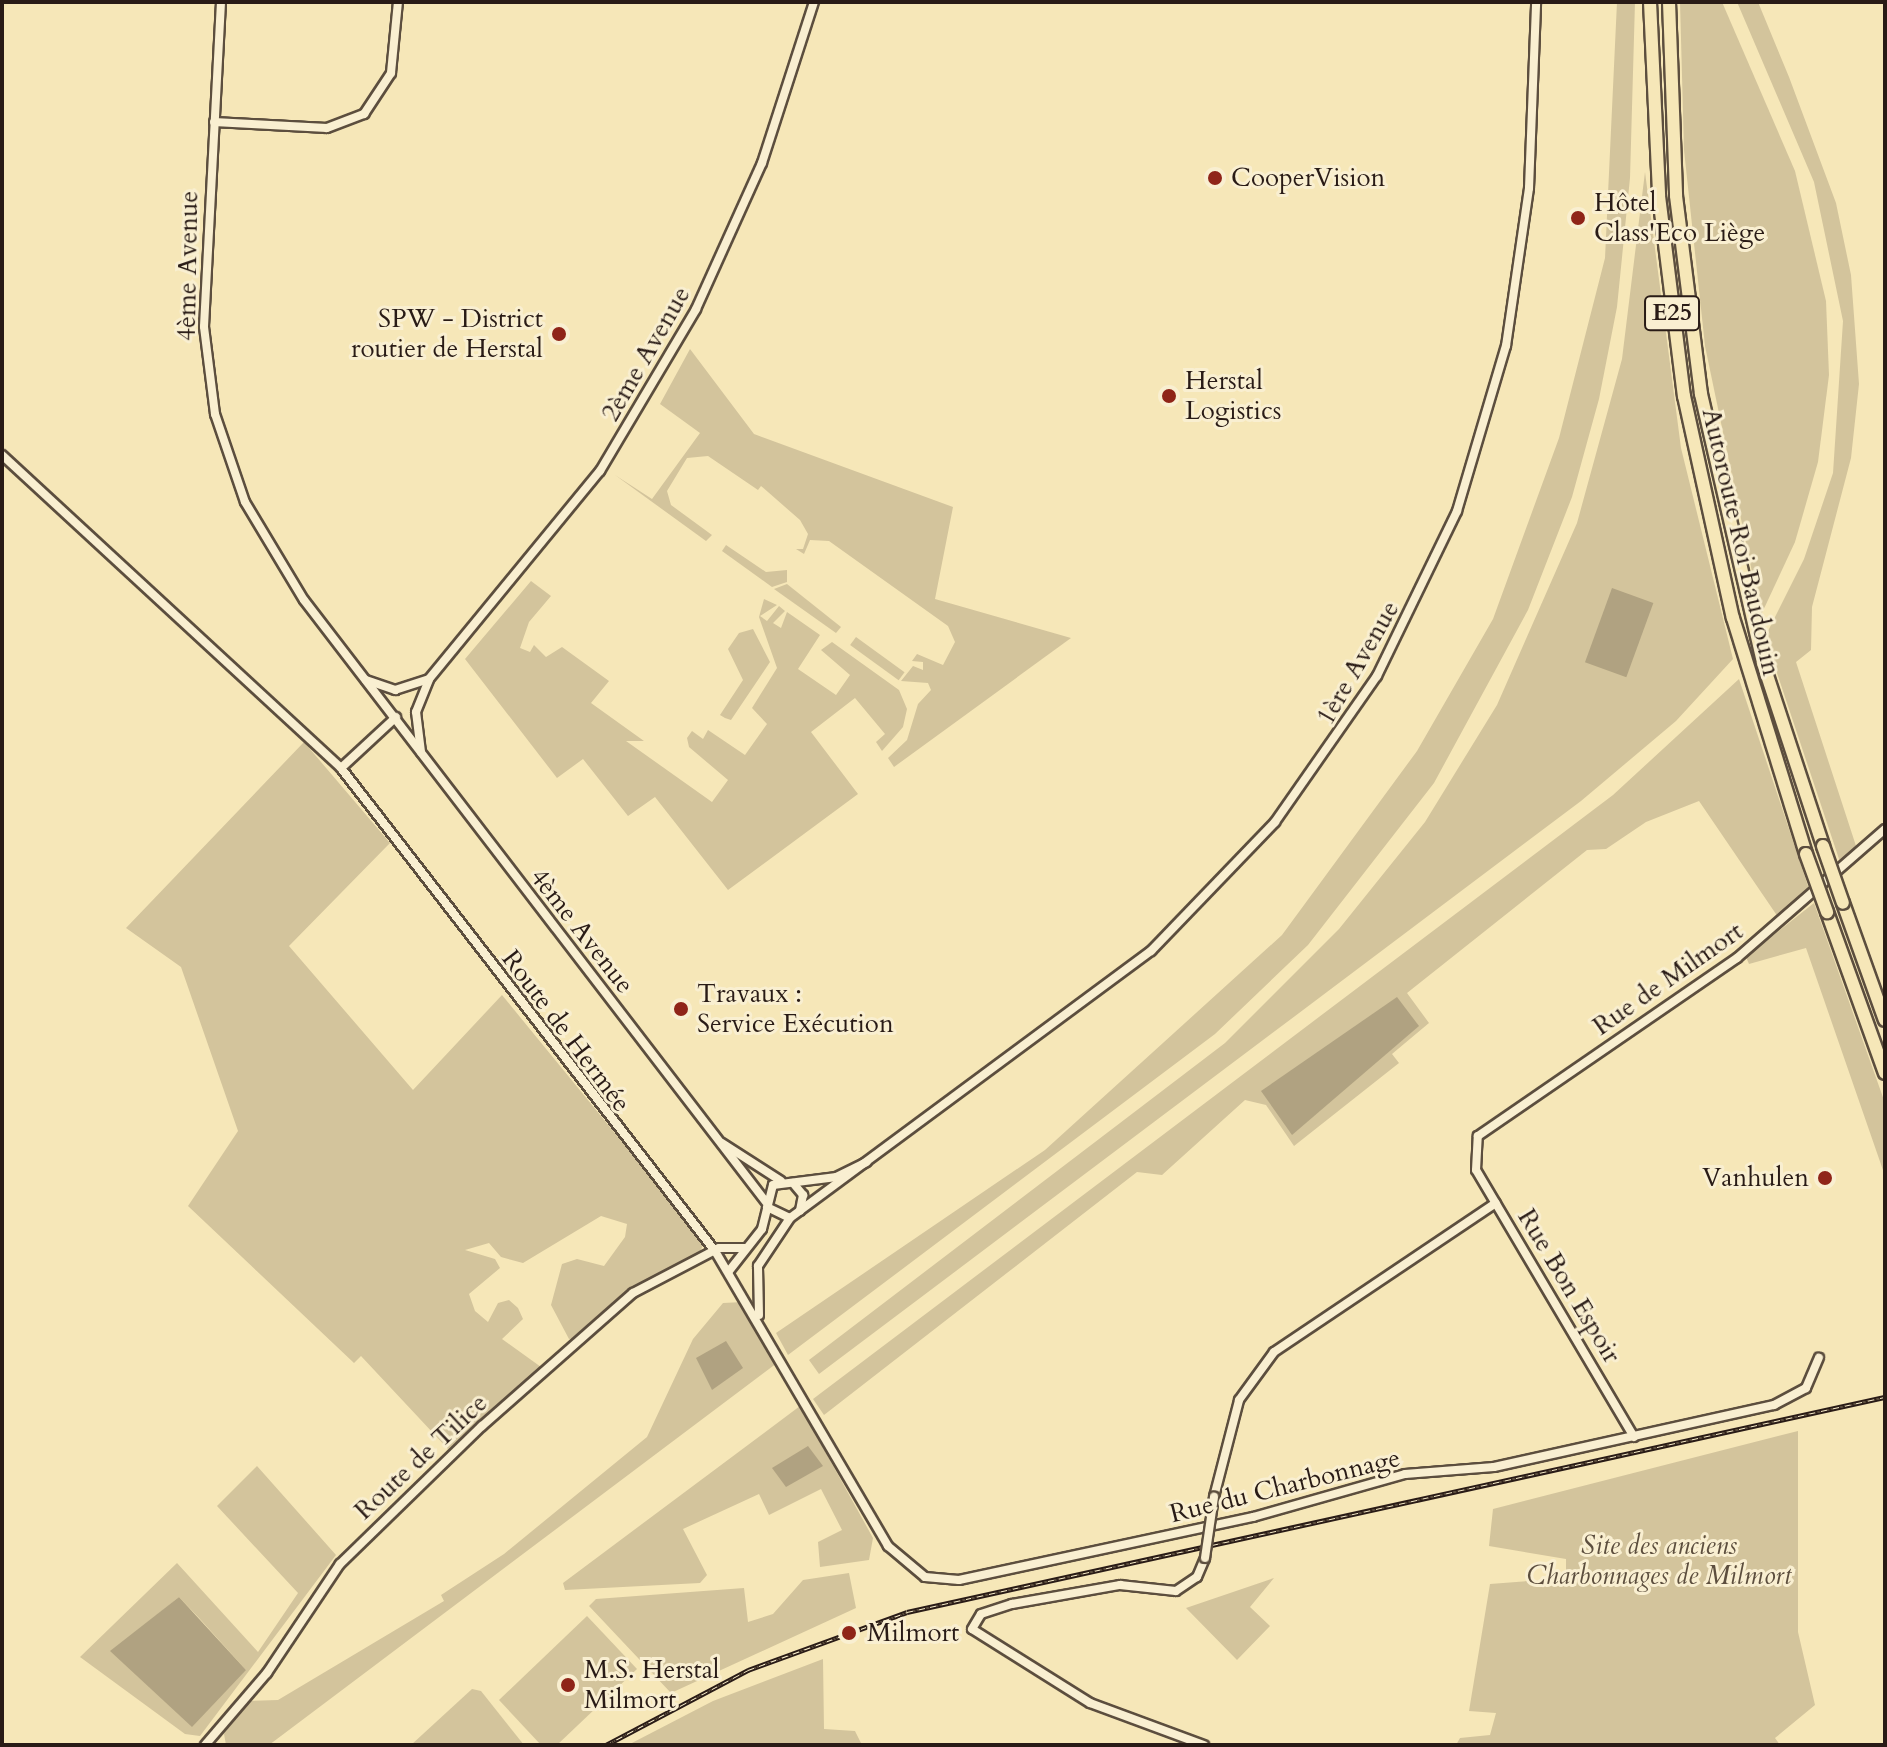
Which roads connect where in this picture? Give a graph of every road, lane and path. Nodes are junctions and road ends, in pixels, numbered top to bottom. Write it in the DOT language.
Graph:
graph roads {
  1 [pos="221,2"];
  2 [pos="398,2"];
  3 [pos="814,2"];
  4 [pos="1536,2"];
  5 [pos="1650,2"];
  6 [pos="1669,2"];
  7 [pos="214,122"];
  8 [pos="2,455"];
  9 [pos="429,679"];
  10 [pos="365,680"];
  11 [pos="406,688"];
  12 [pos="395,690"];
  13 [pos="388,707"];
  14 [pos="417,707"];
  15 [pos="398,718"];
  16 [pos="385,731"];
  17 [pos="408,735"];
  18 [pos="422,753"];
  19 [pos="341,768"];
  20 [pos="1885,829"];
  21 [pos="1885,1020"];
  22 [pos="1885,1073"];
  23 [pos="711,1133"];
  24 [pos="1473,1155"];
  25 [pos="879,1157"];
  26 [pos="781,1181"];
  27 [pos="792,1183"];
  28 [pos="1496,1203"];
  29 [pos="766,1205"];
  30 [pos="800,1211"];
  31 [pos="790,1218"];
  32 [pos="745,1248"];
  33 [pos="715,1251"];
  34 [pos="729,1271"];
  35 [pos="756,1278"];
  36 [pos="738,1285"];
  37 [pos="759,1320"];
  38 [pos="1819,1358"];
  39 [pos="1634,1437"];
  40 [pos="925,1577"];
  41 [pos="204,1745"];
  42 [pos="1204,1745"];
  1 -- 7 [label="street, 4ème Avenue"];
  2 -- 7 [label="street"];
  3 -- 9 [label="street, 2ème Avenue"];
  4 -- 25 [label="street, 1ère Avenue"];
  5 -- 22 [label="highway, Autoroute Roi Baudouin / E25, bridge"];
  6 -- 21 [label="highway, Autoroute Roi Baudouin / E25, bridge"];
  7 -- 10 [label="street, 4ème Avenue"];
  8 -- 19 [label="street, Route de Hermée"];
  9 -- 11 [label="street, 2ème Avenue"];
  9 -- 14 [label="street, 2ème Avenue"];
  10 -- 12 [label="street"];
  10 -- 13 [label="street, 4ème Avenue"];
  11 -- 12 [label="street"];
  11 -- 14 [label="street"];
  12 -- 13 [label="street"];
  13 -- 15 [label="street, 4ème Avenue"];
  14 -- 15 [label="street"];
  14 -- 18 [label="street, 4ème Avenue"];
  15 -- 16 [label="street"];
  15 -- 17 [label="street, 4ème Avenue"];
  16 -- 17 [label="street"];
  16 -- 19 [label="street"];
  17 -- 18 [label="street, 4ème Avenue"];
  18 -- 23 [label="street, 4ème Avenue"];
  19 -- 33 [label="street, Route de Hermée"];
  20 -- 24 [label="street, Rue de Milmort"];
  23 -- 26 [label="street, 4ème Avenue"];
  23 -- 29 [label="street, 4ème Avenue"];
  24 -- 28 [label="street, Rue Bon Espoir"];
  25 -- 27 [label="street, 1ère Avenue"];
  25 -- 30 [label="street, 1ère Avenue"];
  26 -- 27 [label="street, 1ère Avenue"];
  26 -- 29 [label="street"];
  27 -- 30 [label="street"];
  28 -- 39 [label="street, Rue Bon Espoir"];
  28 -- 42 [label="street, bridge"];
  29 -- 31 [label="street"];
  29 -- 32 [label="street"];
  30 -- 31 [label="street, 1ère Avenue"];
  31 -- 35 [label="street, 1ère Avenue"];
  32 -- 33 [label="street"];
  32 -- 34 [label="street"];
  33 -- 34 [label="street, Route de Hermée"];
  33 -- 41 [label="street, Route de Tilice"];
  34 -- 36 [label="street, Route de Hermée"];
  35 -- 36 [label="street"];
  35 -- 37 [label="street, 1ère Avenue"];
  36 -- 37 [label="street, Route de Hermée"];
  37 -- 40 [label="street, Route de Hermée"];
  38 -- 39 [label="street, Rue du Charbonnage"];
  39 -- 40 [label="street, Rue du Charbonnage"];
}
